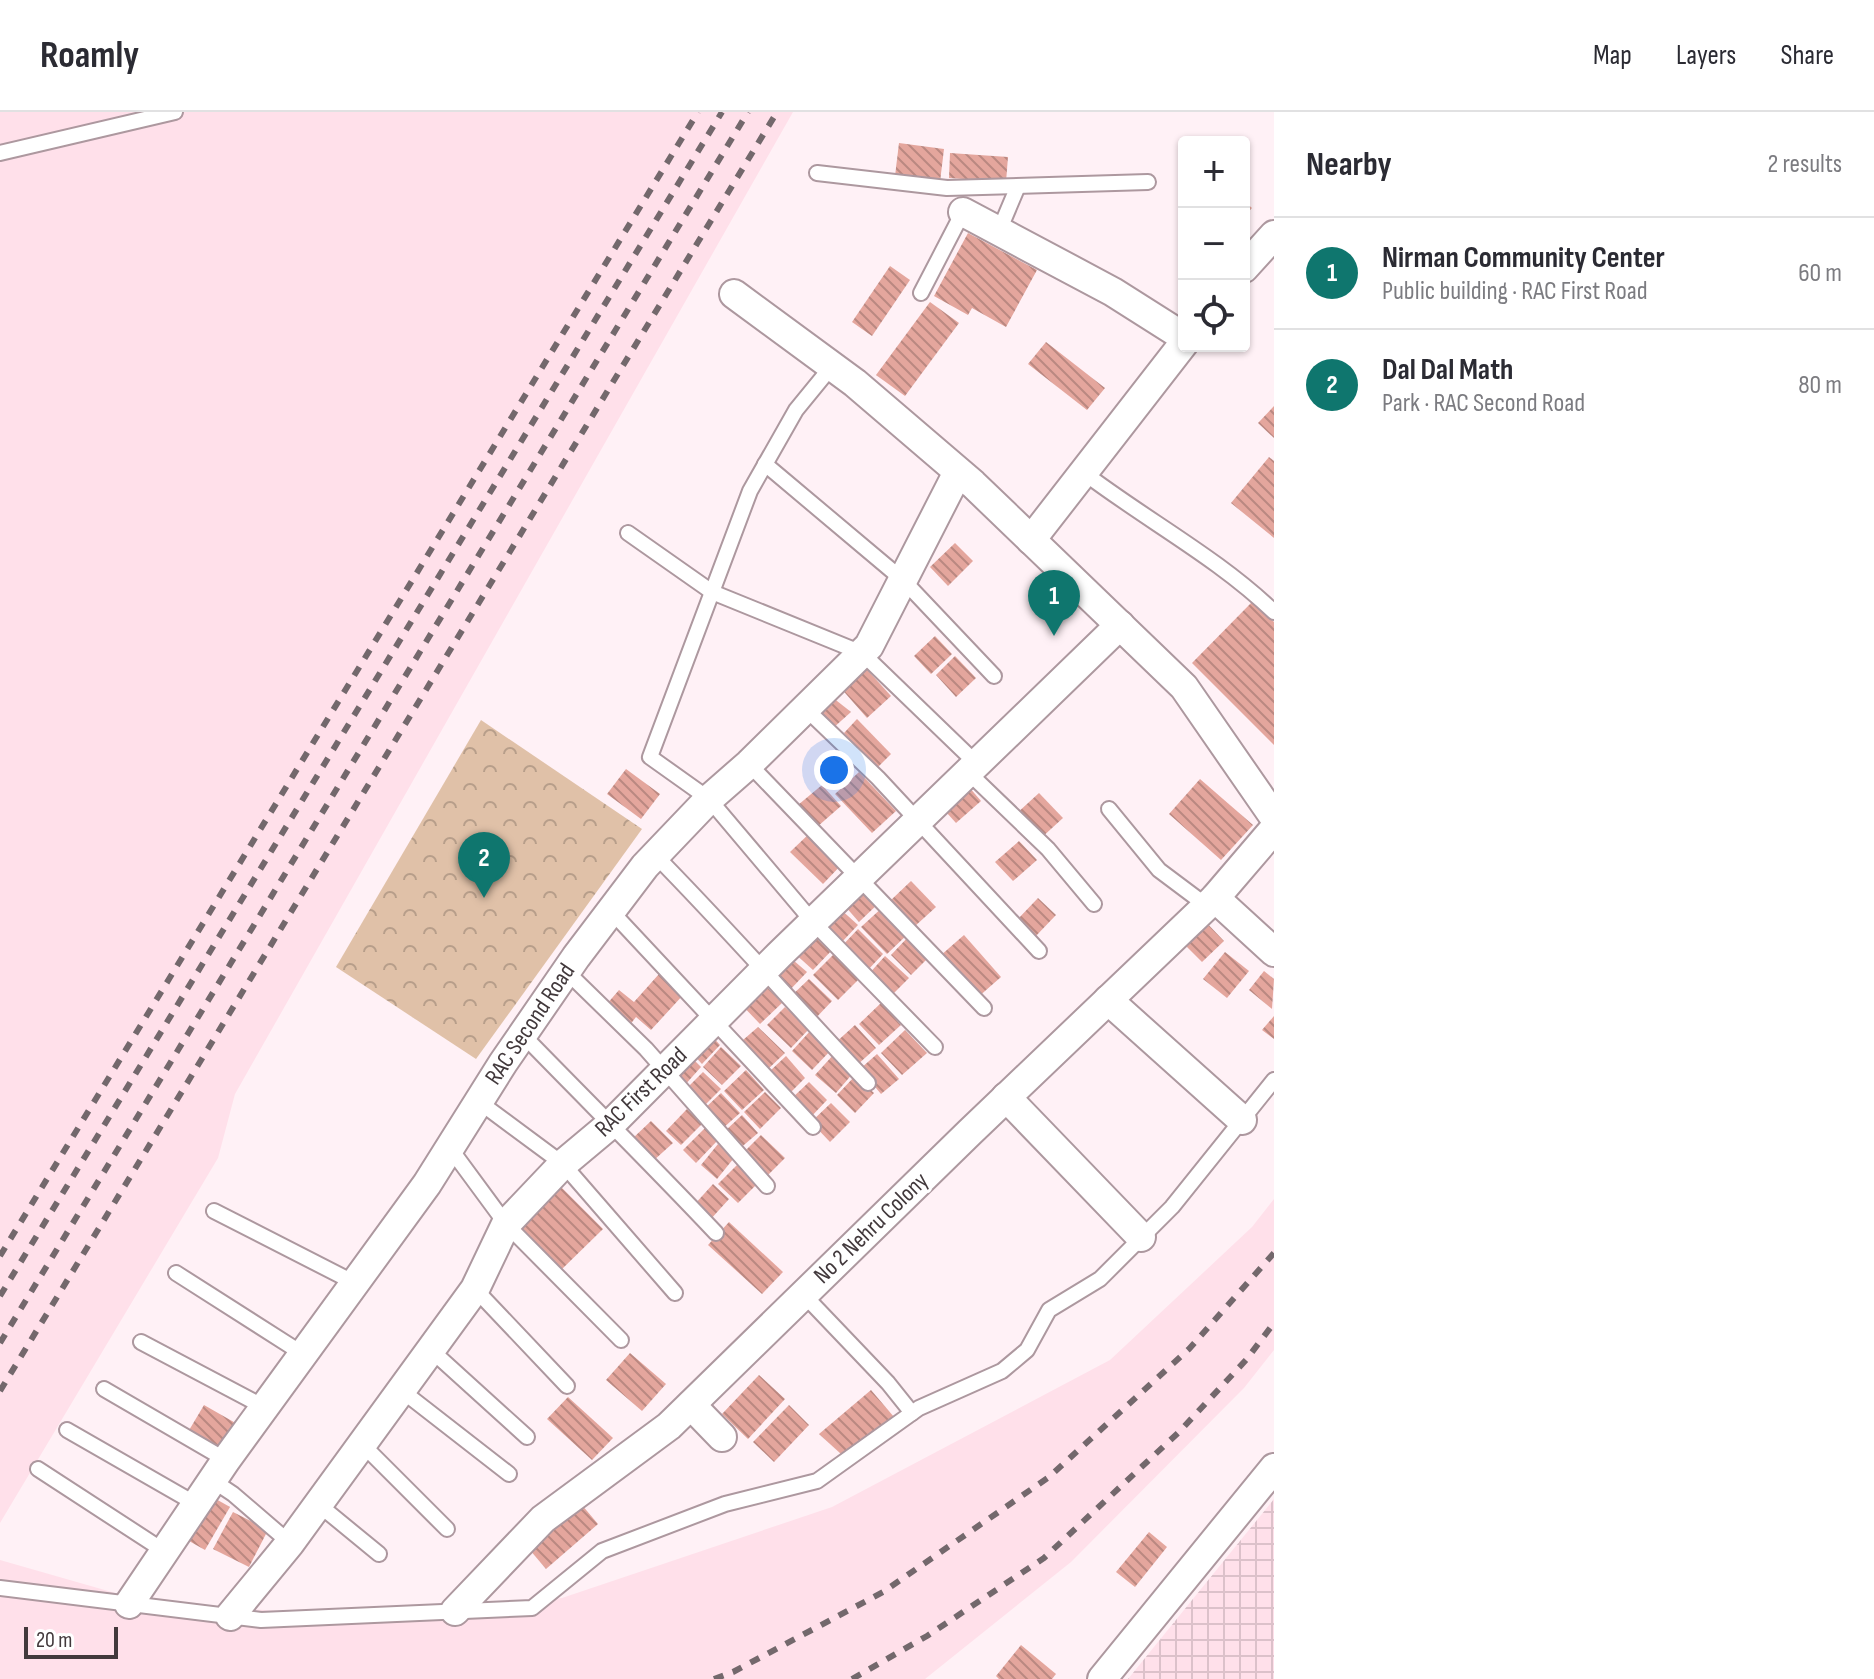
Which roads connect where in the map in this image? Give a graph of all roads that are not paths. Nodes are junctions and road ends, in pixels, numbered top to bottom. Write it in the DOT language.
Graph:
graph roads {
  1 [pos="175,112"];
  2 [pos="0,153"];
  3 [pos="817,173"];
  4 [pos="1148,182"];
  5 [pos="1018,186"];
  6 [pos="963,212"];
  7 [pos="999,231"];
  8 [pos="1274,235"];
  9 [pos="1250,261"];
  10 [pos="921,293"];
  11 [pos="734,294"];
  12 [pos="1178,333"];
  13 [pos="1178,351"];
  14 [pos="832,366"];
  15 [pos="765,464"];
  16 [pos="958,472"];
  17 [pos="1083,472"];
  18 [pos="628,533"];
  19 [pos="1031,540"];
  20 [pos="903,580"];
  21 [pos="712,592"];
  22 [pos="1274,612"];
  23 [pos="1120,625"];
  24 [pos="862,653"];
  25 [pos="994,676"];
  26 [pos="805,708"];
  27 [pos="749,764"];
  28 [pos="972,767"];
  29 [pos="709,799"];
  30 [pos="1109,809"];
  31 [pos="1274,817"];
  32 [pos="915,822"];
  33 [pos="1274,829"];
  34 [pos="655,855"];
  35 [pos="860,878"];
  36 [pos="1211,902"];
  37 [pos="1094,904"];
  38 [pos="611,911"];
  39 [pos="813,922"];
  40 [pos="1039,951"];
  41 [pos="1274,952"];
  42 [pos="566,971"];
  43 [pos="763,972"];
  44 [pos="1108,1000"];
  45 [pos="984,1008"];
  46 [pos="714,1021"];
  47 [pos="522,1034"];
  48 [pos="935,1047"];
  49 [pos="664,1071"];
  50 [pos="1274,1080"];
  51 [pos="868,1083"];
  52 [pos="1006,1097"];
  53 [pos="478,1101"];
  54 [pos="1242,1120"];
  55 [pos="612,1123"];
  56 [pos="813,1127"];
  57 [pos="450,1148"];
  58 [pos="563,1164"];
  59 [pos="767,1186"];
  60 [pos="214,1211"];
  61 [pos="506,1224"];
  62 [pos="716,1233"];
  63 [pos="1141,1237"];
  64 [pos="176,1273"];
  65 [pos="355,1283"];
  66 [pos="475,1289"];
  67 [pos="675,1293"];
  68 [pos="804,1295"];
  69 [pos="621,1340"];
  70 [pos="141,1342"];
  71 [pos="431,1350"];
  72 [pos="303,1354"];
  73 [pos="567,1386"];
  74 [pos="104,1389"];
  75 [pos="401,1390"];
  76 [pos="691,1405"];
  77 [pos="264,1407"];
  78 [pos="912,1413"];
  79 [pos="67,1430"];
  80 [pos="527,1437"];
  81 [pos="722,1437"];
  82 [pos="362,1444"];
  83 [pos="1274,1468"];
  84 [pos="38,1469"];
  85 [pos="219,1470"];
  86 [pos="509,1474"];
  87 [pos="196,1504"];
  88 [pos="318,1504"];
  89 [pos="447,1529"];
  90 [pos="290,1543"];
  91 [pos="164,1551"];
  92 [pos="379,1554"];
  93 [pos="0,1588"];
  94 [pos="129,1604"];
  95 [pos="455,1611"];
  96 [pos="230,1616"];
  97 [pos="1102,1679"];
  1 -- 2 [label="lane"];
  3 -- 5 [label="lane"];
  4 -- 5 [label="lane"];
  5 -- 7 [label="lane"];
  6 -- 7 [label="street"];
  6 -- 10 [label="lane"];
  7 -- 12 [label="street"];
  8 -- 9 [label="street"];
  11 -- 14 [label="street"];
  13 -- 17 [label="street"];
  14 -- 15 [label="lane"];
  14 -- 16 [label="street"];
  15 -- 20 [label="lane"];
  15 -- 21 [label="lane"];
  16 -- 19 [label="street"];
  16 -- 20 [label="street, RAC Second Road"];
  17 -- 19 [label="street"];
  17 -- 22 [label="lane"];
  18 -- 21 [label="lane"];
  19 -- 23 [label="street"];
  20 -- 24 [label="street, RAC Second Road"];
  20 -- 25 [label="lane"];
  21 -- 24 [label="lane"];
  21 -- 29 [label="lane"];
  23 -- 28 [label="street, RAC First Road"];
  23 -- 31 [label="street"];
  24 -- 26 [label="street, RAC Second Road"];
  24 -- 28 [label="lane"];
  26 -- 27 [label="street, RAC Second Road"];
  26 -- 32 [label="lane"];
  27 -- 29 [label="street, RAC Second Road"];
  27 -- 35 [label="lane"];
  28 -- 32 [label="street, RAC First Road"];
  28 -- 37 [label="lane"];
  29 -- 34 [label="street, RAC Second Road"];
  29 -- 39 [label="lane"];
  30 -- 36 [label="lane"];
  32 -- 35 [label="street, RAC First Road"];
  32 -- 40 [label="lane"];
  33 -- 36 [label="street, No 2 Nehru Colony"];
  34 -- 38 [label="street, RAC Second Road"];
  34 -- 43 [label="lane"];
  35 -- 39 [label="street, RAC First Road"];
  35 -- 45 [label="lane"];
  36 -- 41 [label="street"];
  36 -- 44 [label="street, No 2 Nehru Colony"];
  38 -- 42 [label="street, RAC Second Road"];
  38 -- 46 [label="lane"];
  39 -- 43 [label="street, RAC First Road"];
  39 -- 48 [label="lane"];
  42 -- 47 [label="street, RAC Second Road"];
  42 -- 49 [label="lane"];
  43 -- 46 [label="street, RAC First Road"];
  43 -- 51 [label="lane"];
  44 -- 52 [label="street, No 2 Nehru Colony"];
  44 -- 54 [label="street"];
  46 -- 49 [label="street, RAC First Road"];
  46 -- 56 [label="lane"];
  47 -- 53 [label="street, RAC Second Road"];
  47 -- 55 [label="lane"];
  49 -- 55 [label="street, RAC First Road"];
  49 -- 59 [label="lane"];
  50 -- 54 [label="lane"];
  52 -- 63 [label="street"];
  52 -- 68 [label="street, No 2 Nehru Colony"];
  53 -- 57 [label="street, RAC Second Road"];
  53 -- 58 [label="lane"];
  54 -- 63 [label="lane"];
  55 -- 58 [label="street, RAC First Road"];
  55 -- 62 [label="lane"];
  57 -- 61 [label="lane"];
  57 -- 65 [label="street, RAC Second Road"];
  58 -- 61 [label="street, RAC First Road"];
  58 -- 67 [label="lane"];
  60 -- 65 [label="lane"];
  61 -- 66 [label="street, RAC First Road"];
  61 -- 69 [label="lane"];
  63 -- 78 [label="lane"];
  64 -- 72 [label="lane"];
  65 -- 72 [label="street, RAC Second Road"];
  66 -- 71 [label="street, RAC First Road"];
  66 -- 73 [label="lane"];
  68 -- 76 [label="street, No 2 Nehru Colony"];
  68 -- 78 [label="lane"];
  70 -- 77 [label="lane"];
  71 -- 75 [label="street, RAC First Road"];
  71 -- 80 [label="lane"];
  72 -- 77 [label="street, RAC Second Road"];
  74 -- 85 [label="lane"];
  75 -- 82 [label="street, RAC First Road"];
  75 -- 86 [label="lane"];
  76 -- 81 [label="street"];
  76 -- 95 [label="street, No 2 Nehru Colony"];
  77 -- 85 [label="street, RAC Second Road"];
  78 -- 95 [label="lane"];
  79 -- 87 [label="lane"];
  82 -- 88 [label="street, RAC First Road"];
  82 -- 89 [label="lane"];
  83 -- 97 [label="street"];
  84 -- 91 [label="lane"];
  85 -- 87 [label="street, RAC Second Road"];
  85 -- 90 [label="lane"];
  87 -- 91 [label="street, RAC Second Road"];
  88 -- 90 [label="street, RAC First Road"];
  88 -- 92 [label="lane"];
  90 -- 96 [label="street, RAC First Road"];
  91 -- 94 [label="street, RAC Second Road"];
  93 -- 94 [label="lane"];
  94 -- 96 [label="lane"];
  95 -- 96 [label="lane"];
}
